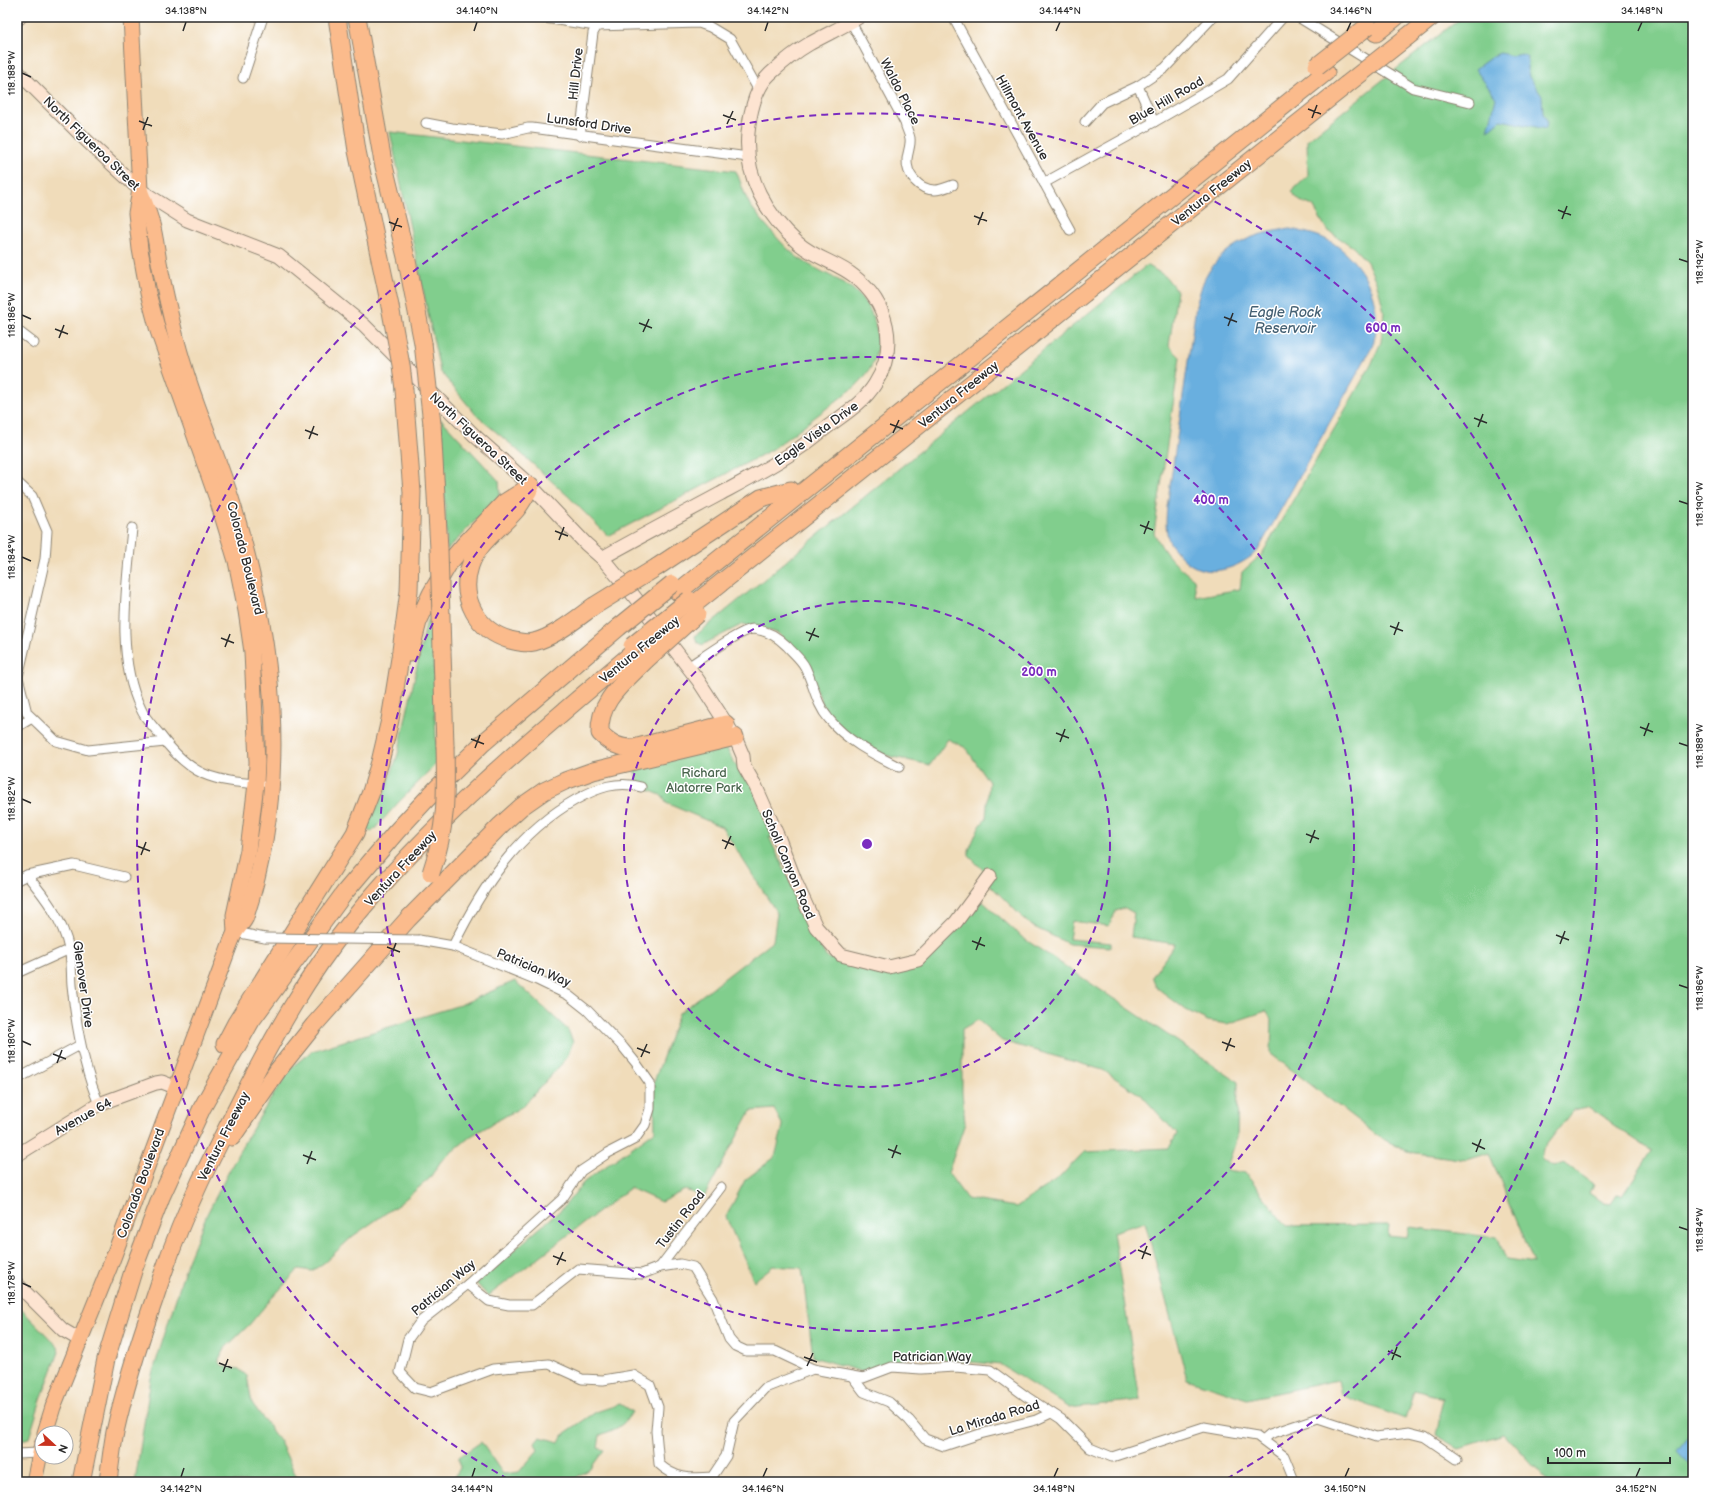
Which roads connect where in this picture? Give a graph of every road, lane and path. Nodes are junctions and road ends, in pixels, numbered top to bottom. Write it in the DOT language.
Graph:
graph roads {
  1 [pos="20,17"];
  2 [pos="131,17"];
  3 [pos="263,17"];
  4 [pos="337,17"];
  5 [pos="357,17"];
  6 [pos="538,17"];
  7 [pos="602,17"];
  8 [pos="953,17"];
  9 [pos="1213,17"];
  10 [pos="1283,17"];
  11 [pos="1298,17"];
  12 [pos="1416,17"];
  13 [pos="1432,17"];
  14 [pos="17,19"];
  15 [pos="855,20"];
  16 [pos="1374,25"];
  17 [pos="596,26"];
  18 [pos="1401,28"];
  19 [pos="17,71"];
  20 [pos="1332,75"];
  21 [pos="243,78"];
  22 [pos="1138,86"];
  23 [pos="758,89"];
  24 [pos="1470,102"];
  25 [pos="1085,122"];
  26 [pos="1154,122"];
  27 [pos="1274,122"];
  28 [pos="426,123"];
  29 [pos="580,136"];
  30 [pos="748,157"];
  31 [pos="1198,168"];
  32 [pos="1230,172"];
  33 [pos="1044,183"];
  34 [pos="953,185"];
  35 [pos="140,190"];
  36 [pos="1070,230"];
  37 [pos="172,327"];
  38 [pos="17,330"];
  39 [pos="158,331"];
  40 [pos="34,343"];
  41 [pos="17,482"];
  42 [pos="531,486"];
  43 [pos="791,490"];
  44 [pos="132,528"];
  45 [pos="602,558"];
  46 [pos="243,560"];
  47 [pos="686,599"];
  48 [pos="632,643"];
  49 [pos="252,652"];
  50 [pos="267,652"];
  51 [pos="688,667"];
  52 [pos="32,718"];
  53 [pos="17,727"];
  54 [pos="730,730"];
  55 [pos="165,742"];
  56 [pos="898,767"];
  57 [pos="256,784"];
  58 [pos="272,784"];
  59 [pos="641,787"];
  60 [pos="371,792"];
  61 [pos="27,875"];
  62 [pos="124,876"];
  63 [pos="990,876"];
  64 [pos="17,880"];
  65 [pos="408,919"];
  66 [pos="235,932"];
  67 [pos="453,946"];
  68 [pos="70,949"];
  69 [pos="17,973"];
  70 [pos="80,1045"];
  71 [pos="17,1079"];
  72 [pos="175,1087"];
  73 [pos="211,1091"];
  74 [pos="99,1104"];
  75 [pos="235,1111"];
  76 [pos="17,1156"];
  77 [pos="199,1183"];
  78 [pos="721,1187"];
  79 [pos="161,1197"];
  80 [pos="660,1267"];
  81 [pos="468,1284"];
  82 [pos="18,1288"];
  83 [pos="80,1340"];
  84 [pos="813,1369"];
  85 [pos="852,1376"];
  86 [pos="1051,1412"];
  87 [pos="47,1425"];
  88 [pos="1263,1440"];
  89 [pos="34,1450"];
  90 [pos="17,1454"];
  91 [pos="1457,1459"];
  92 [pos="38,1465"];
  93 [pos="34,1482"];
  94 [pos="80,1482"];
  95 [pos="89,1482"];
  96 [pos="98,1482"];
  97 [pos="108,1482"];
  98 [pos="1291,1482"];
  1 -- 14 [label="street"];
  2 -- 35 [label="main road, Colorado Boulevard"];
  3 -- 21 [label="street"];
  4 -- 60 [label="highway, bridge"];
  5 -- 65 [label="highway, bridge"];
  6 -- 17 [label="street"];
  7 -- 17 [label="street, Hill Drive"];
  8 -- 33 [label="street, Hillmont Avenue"];
  9 -- 22 [label="street"];
  10 -- 26 [label="street, Blue Hill Road"];
  11 -- 24 [label="street"];
  12 -- 18 [label="highway"];
  13 -- 18 [label="highway, Ventura Freeway"];
  15 -- 23 [label="street, Eagle Vista Drive"];
  15 -- 34 [label="street, Waldo Place"];
  16 -- 18 [label="highway, Ventura Freeway"];
  16 -- 20 [label="highway, Ventura Freeway, bridge"];
  17 -- 23 [label="street"];
  17 -- 29 [label="street, Hill Drive"];
  18 -- 20 [label="highway, Ventura Freeway, bridge"];
  19 -- 35 [label="street, North Figueroa Street"];
  20 -- 27 [label="highway, Ventura Freeway"];
  20 -- 27 [label="highway, Ventura Freeway"];
  22 -- 25 [label="street"];
  22 -- 26 [label="street"];
  23 -- 30 [label="street, Eagle Vista Drive"];
  26 -- 33 [label="street, Blue Hill Road"];
  27 -- 31 [label="highway, Ventura Freeway"];
  27 -- 32 [label="highway, Ventura Freeway"];
  28 -- 29 [label="street, Lunsford Drive"];
  29 -- 30 [label="street, Lunsford Drive"];
  30 -- 45 [label="street, Eagle Vista Drive"];
  31 -- 43 [label="highway, Ventura Freeway"];
  31 -- 47 [label="highway"];
  32 -- 47 [label="highway"];
  32 -- 47 [label="highway, Ventura Freeway"];
  33 -- 36 [label="street, Hillmont Avenue"];
  35 -- 37 [label="main road, Colorado Boulevard"];
  35 -- 39 [label="main road, Colorado Boulevard"];
  35 -- 42 [label="street, North Figueroa Street"];
  37 -- 39 [label="main road"];
  37 -- 46 [label="main road, Colorado Boulevard"];
  38 -- 40 [label="street"];
  39 -- 46 [label="main road, Colorado Boulevard"];
  41 -- 52 [label="street"];
  42 -- 43 [label="highway, bridge"];
  42 -- 45 [label="street, North Figueroa Street"];
  42 -- 60 [label="highway"];
  43 -- 47 [label="highway, Ventura Freeway"];
  44 -- 55 [label="street"];
  45 -- 51 [label="street, North Figueroa Street"];
  46 -- 49 [label="main road, Colorado Boulevard"];
  46 -- 50 [label="main road, Colorado Boulevard"];
  47 -- 48 [label="highway, bridge"];
  47 -- 48 [label="highway, Ventura Freeway, bridge"];
  48 -- 54 [label="highway"];
  48 -- 73 [label="highway, Ventura Freeway"];
  48 -- 75 [label="highway, Ventura Freeway"];
  49 -- 50 [label="main road"];
  49 -- 57 [label="main road, Colorado Boulevard"];
  50 -- 58 [label="main road, Colorado Boulevard"];
  51 -- 54 [label="street, Scholl Canyon Road"];
  51 -- 56 [label="street"];
  52 -- 53 [label="street"];
  52 -- 55 [label="street"];
  54 -- 63 [label="street, Scholl Canyon Road"];
  54 -- 65 [label="highway"];
  55 -- 57 [label="street"];
  57 -- 58 [label="street"];
  57 -- 66 [label="main road, Colorado Boulevard"];
  58 -- 66 [label="main road, Colorado Boulevard"];
  59 -- 67 [label="street"];
  60 -- 79 [label="highway"];
  61 -- 62 [label="street"];
  61 -- 64 [label="street"];
  61 -- 68 [label="street, Glenover Drive"];
  65 -- 77 [label="highway"];
  66 -- 67 [label="street, Patrician Way, bridge"];
  66 -- 72 [label="main road, Colorado Boulevard"];
  67 -- 81 [label="street, Patrician Way"];
  68 -- 69 [label="street"];
  68 -- 70 [label="street, Glenover Drive"];
  70 -- 71 [label="street"];
  70 -- 74 [label="street, Glenover Drive"];
  72 -- 74 [label="street, Avenue 64"];
  72 -- 83 [label="main road, Colorado Boulevard"];
  73 -- 79 [label="highway, Ventura Freeway"];
  73 -- 95 [label="highway"];
  74 -- 76 [label="street, Avenue 64"];
  75 -- 77 [label="highway, Ventura Freeway"];
  75 -- 96 [label="highway"];
  77 -- 97 [label="highway, Ventura Freeway"];
  78 -- 80 [label="street, Tustin Road"];
  79 -- 94 [label="highway, Ventura Freeway"];
  80 -- 81 [label="street"];
  80 -- 84 [label="street"];
  81 -- 84 [label="street, Patrician Way"];
  82 -- 83 [label="street"];
  83 -- 87 [label="main road, Colorado Boulevard"];
  84 -- 85 [label="street, Patrician Way"];
  85 -- 86 [label="street, Patrician Way"];
  85 -- 86 [label="street, La Mirada Road"];
  86 -- 88 [label="street, Patrician Way"];
  88 -- 91 [label="street"];
  88 -- 98 [label="street, Patrician Way"];
  89 -- 90 [label="street"];
  92 -- 93 [label="main road"];
}
